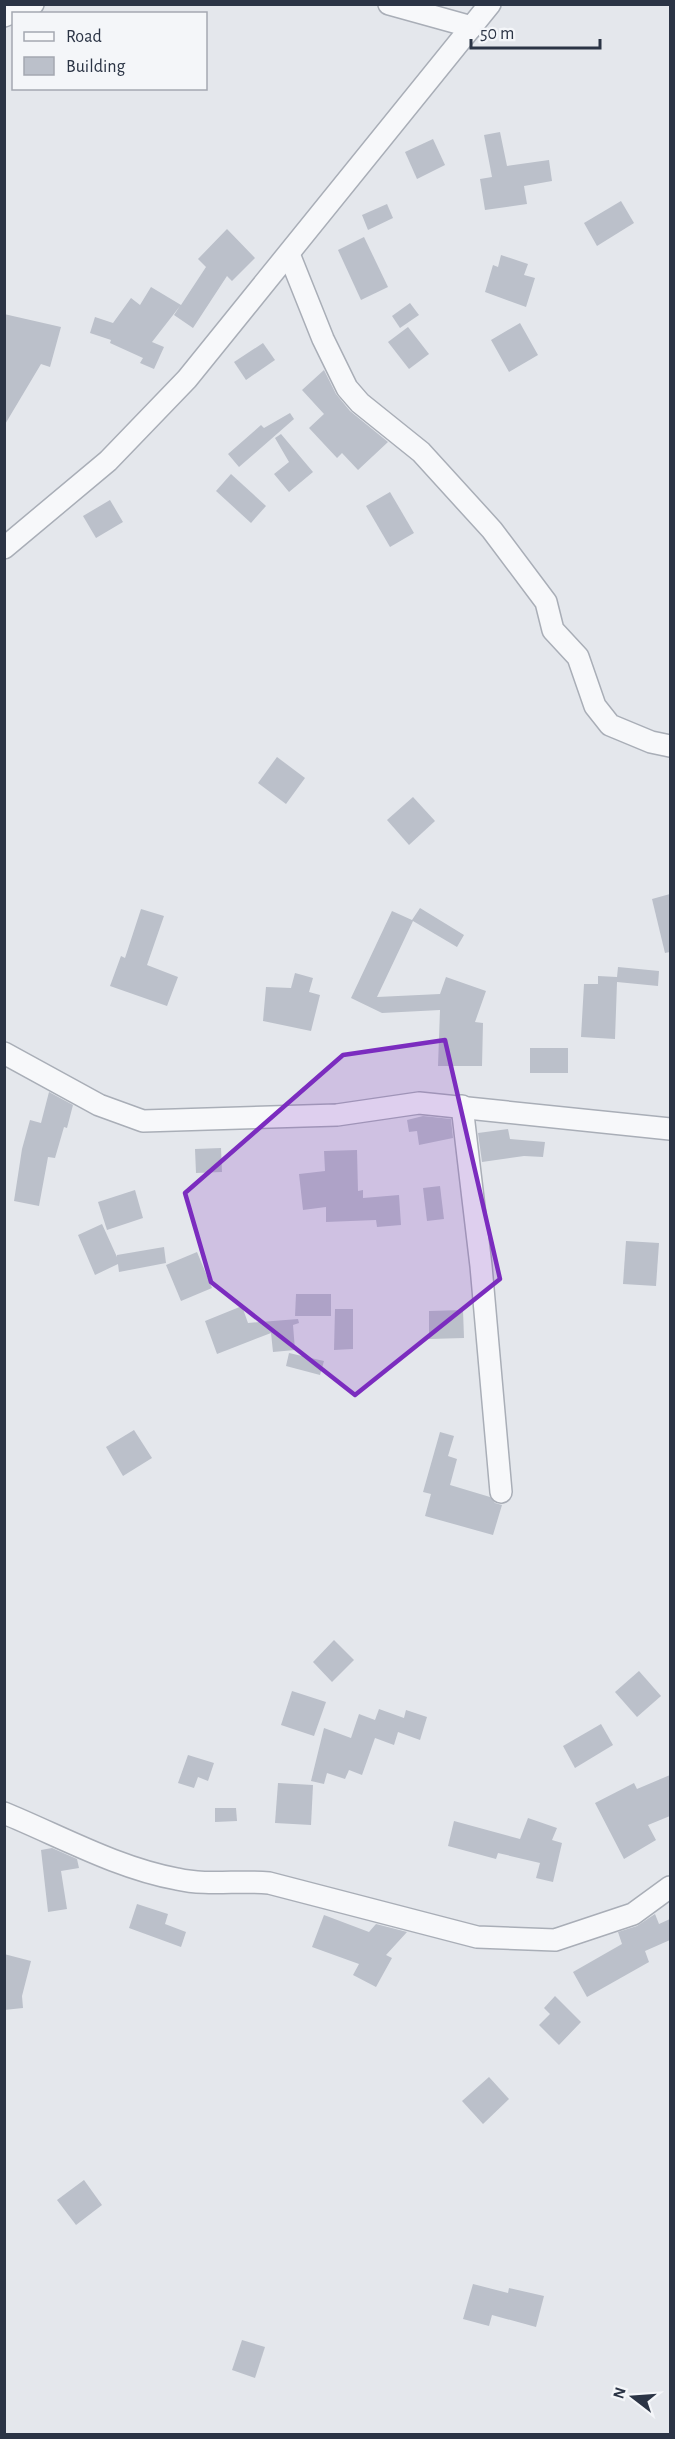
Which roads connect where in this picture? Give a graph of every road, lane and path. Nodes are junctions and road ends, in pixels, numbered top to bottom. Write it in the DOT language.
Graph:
graph roads {
  1 [pos="33,4"];
  2 [pos="390,4"];
  3 [pos="490,4"];
  4 [pos="14,12"];
  5 [pos="472,27"];
  6 [pos="289,254"];
  7 [pos="4,548"];
  8 [pos="670,746"];
  9 [pos="4,1053"];
  10 [pos="462,1106"];
  11 [pos="670,1129"];
  12 [pos="501,1492"];
  13 [pos="4,1813"];
  14 [pos="670,1887"];
  1 -- 4 [label="street"];
  2 -- 5 [label="street"];
  3 -- 5 [label="street"];
  5 -- 6 [label="street"];
  6 -- 7 [label="street"];
  6 -- 8 [label="street"];
  9 -- 10 [label="street"];
  10 -- 11 [label="street"];
  10 -- 12 [label="street"];
  13 -- 14 [label="street"];
}
